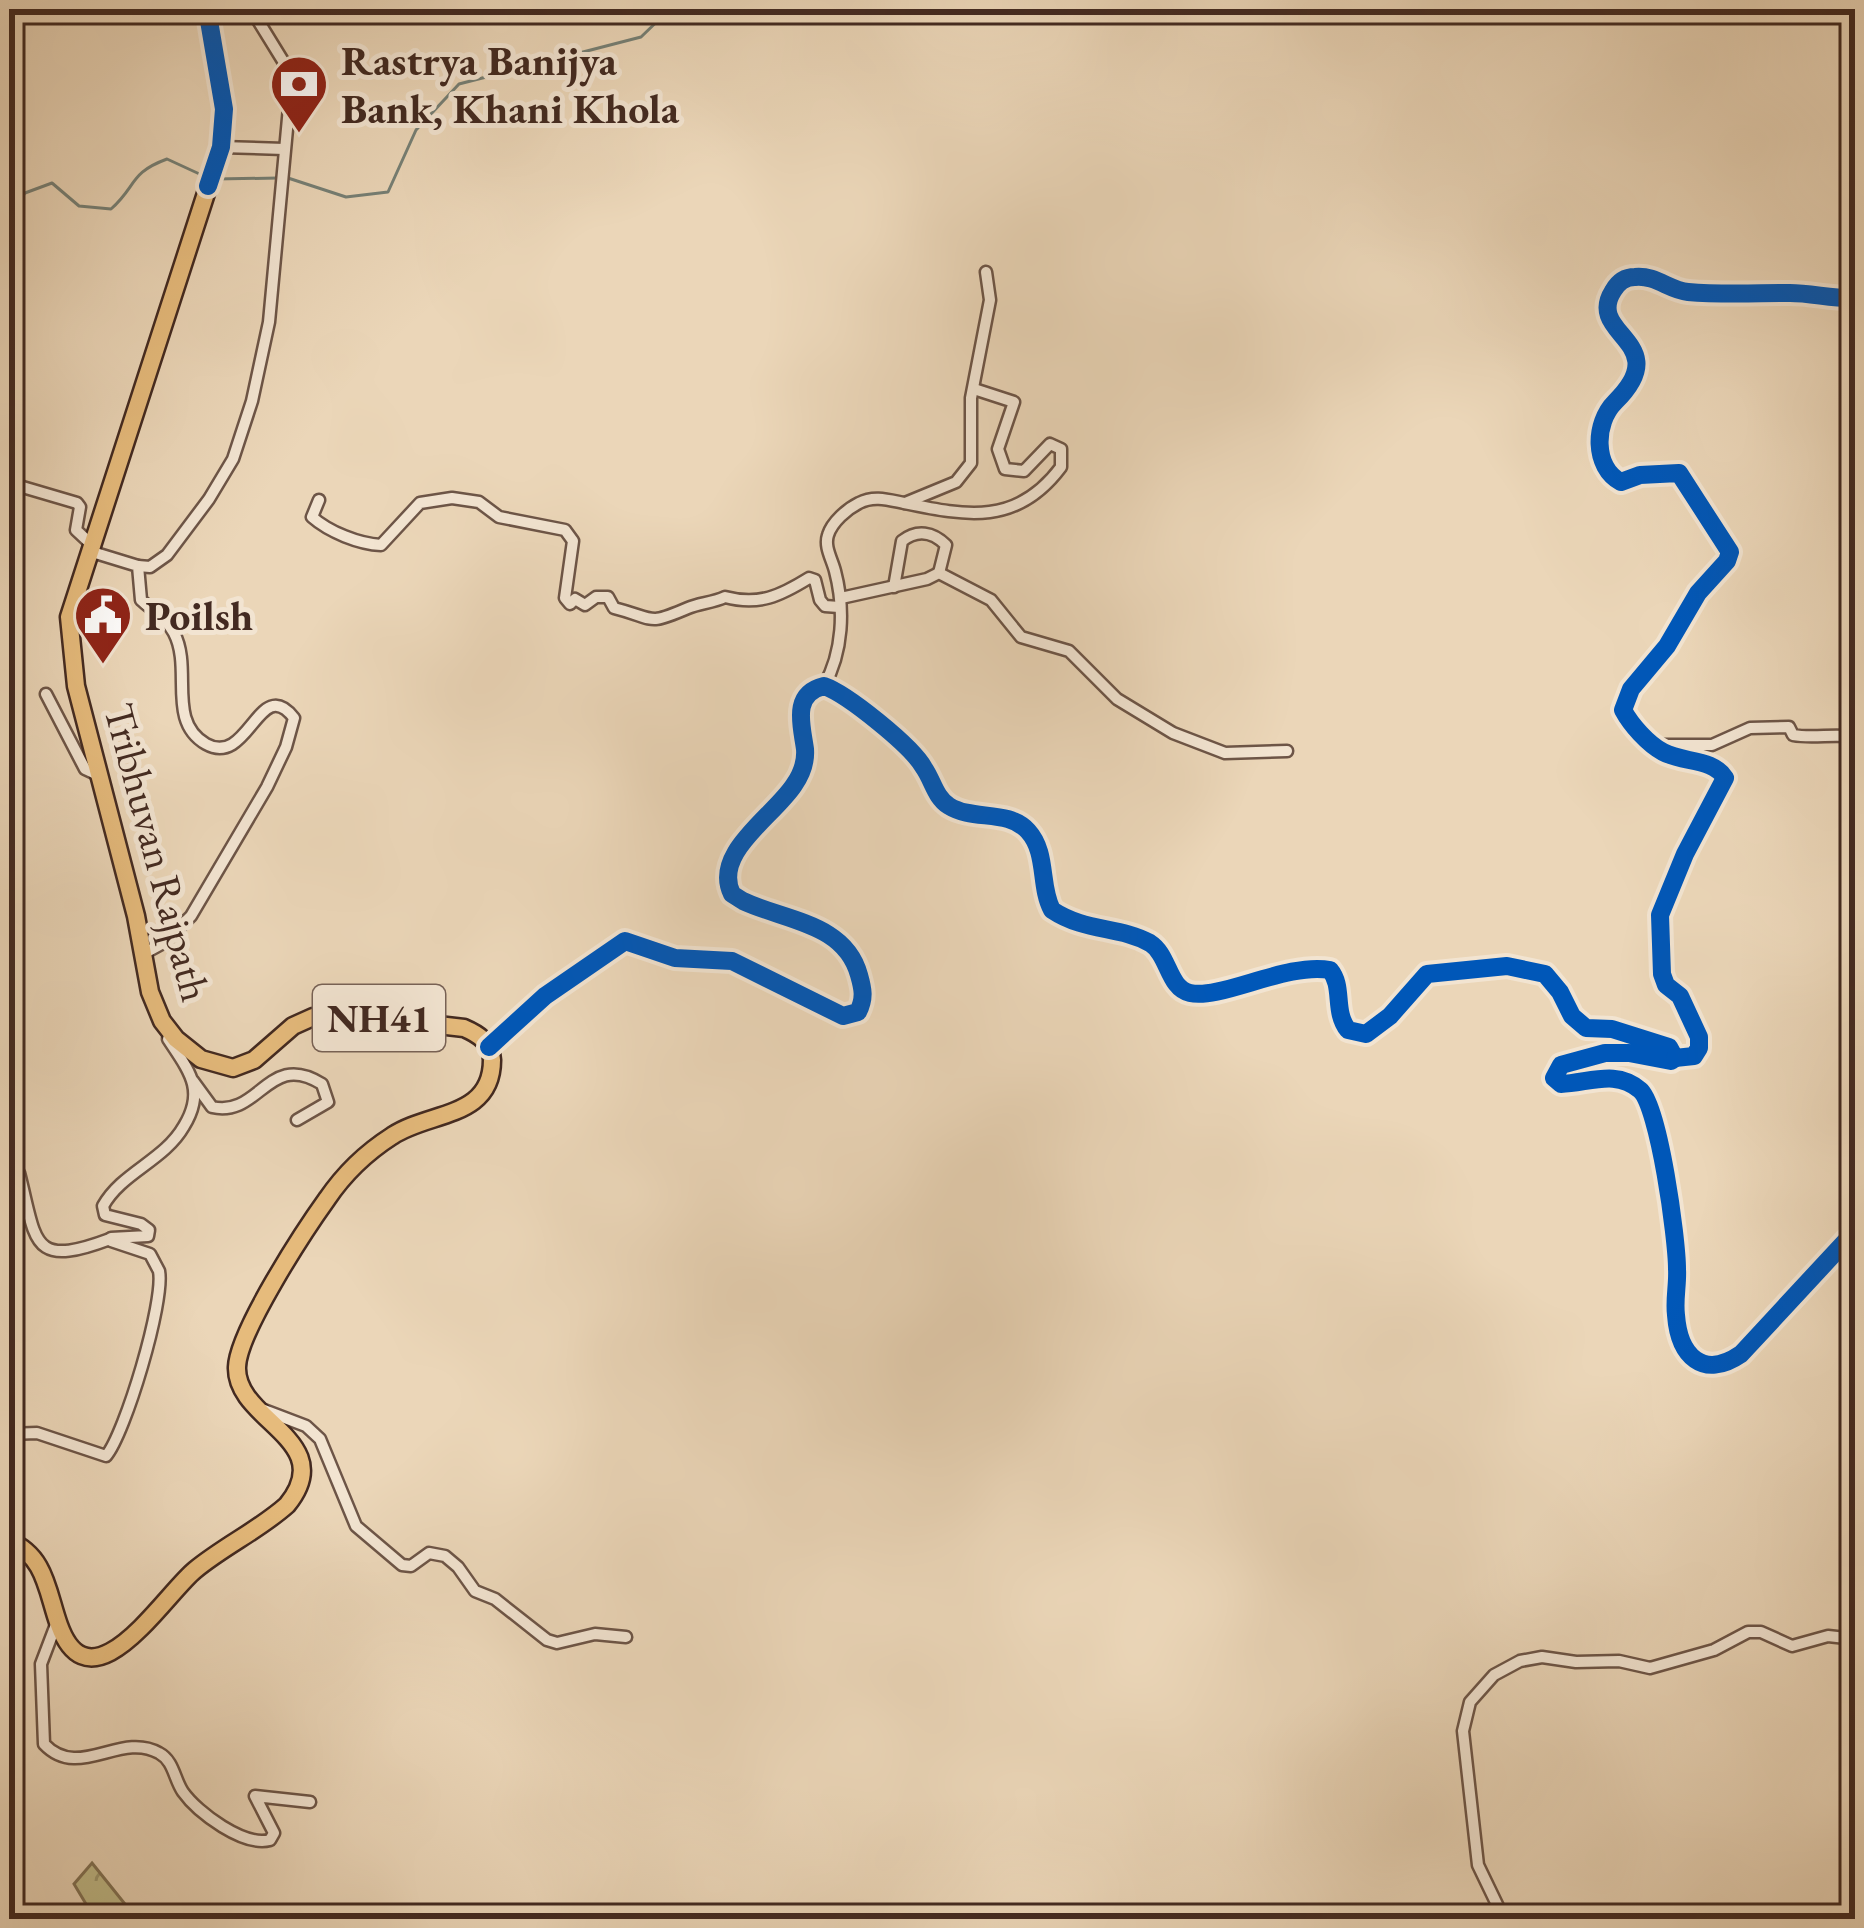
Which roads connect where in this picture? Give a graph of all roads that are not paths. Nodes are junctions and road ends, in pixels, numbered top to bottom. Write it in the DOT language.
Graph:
graph roads {
  1 [pos="207,9"];
  2 [pos="251,9"];
  3 [pos="221,146"];
  4 [pos="284,149"];
  5 [pos="986,272"];
  6 [pos="1855,298"];
  7 [pos="974,389"];
  8 [pos="9,483"];
  9 [pos="319,500"];
  10 [pos="904,503"];
  11 [pos="90,548"];
  12 [pos="138,566"];
  13 [pos="939,573"];
  14 [pos="894,587"];
  15 [pos="840,603"];
  16 [pos="824,686"];
  17 [pos="46,694"];
  18 [pos="1855,737"];
  19 [pos="1654,745"];
  20 [pos="1287,751"];
  21 [pos="100,776"];
  22 [pos="143,954"];
  23 [pos="150,992"];
  24 [pos="489,1047"];
  25 [pos="1675,1058"];
  26 [pos="194,1081"];
  27 [pos="297,1120"];
  28 [pos="9,1168"];
  29 [pos="1855,1231"];
  30 [pos="110,1239"];
  31 [pos="253,1406"];
  32 [pos="9,1434"];
  33 [pos="9,1541"];
  34 [pos="58,1622"];
  35 [pos="626,1637"];
  36 [pos="1855,1639"];
  37 [pos="310,1802"];
  38 [pos="1504,1919"];
  1 -- 3 [label="highway, Tribhuvan Rajpath / NH41"];
  2 -- 4 [label="street"];
  3 -- 4 [label="street"];
  3 -- 11 [label="highway, Tribhuvan Rajpath / NH41"];
  4 -- 12 [label="street"];
  5 -- 7 [label="street"];
  6 -- 19 [label="street"];
  7 -- 10 [label="street"];
  7 -- 10 [label="street"];
  8 -- 11 [label="street"];
  9 -- 15 [label="street"];
  10 -- 15 [label="street"];
  11 -- 12 [label="street"];
  11 -- 21 [label="highway, Tribhuvan Rajpath / NH41"];
  12 -- 22 [label="street"];
  13 -- 14 [label="street"];
  13 -- 14 [label="street"];
  13 -- 20 [label="street"];
  14 -- 15 [label="street"];
  15 -- 16 [label="street"];
  16 -- 24 [label="street"];
  16 -- 25 [label="street"];
  17 -- 21 [label="street"];
  18 -- 19 [label="street"];
  19 -- 25 [label="street"];
  21 -- 22 [label="highway, Tribhuvan Rajpath / NH41"];
  22 -- 23 [label="highway, Tribhuvan Rajpath / NH41"];
  23 -- 24 [label="highway, Tribhuvan Rajpath / NH41"];
  23 -- 26 [label="street"];
  24 -- 31 [label="highway, NH41"];
  25 -- 29 [label="street"];
  26 -- 27 [label="street"];
  26 -- 30 [label="street"];
  28 -- 30 [label="street"];
  30 -- 32 [label="street"];
  31 -- 34 [label="highway"];
  31 -- 35 [label="street"];
  33 -- 34 [label="highway"];
  34 -- 37 [label="street"];
  36 -- 38 [label="street"];
}
